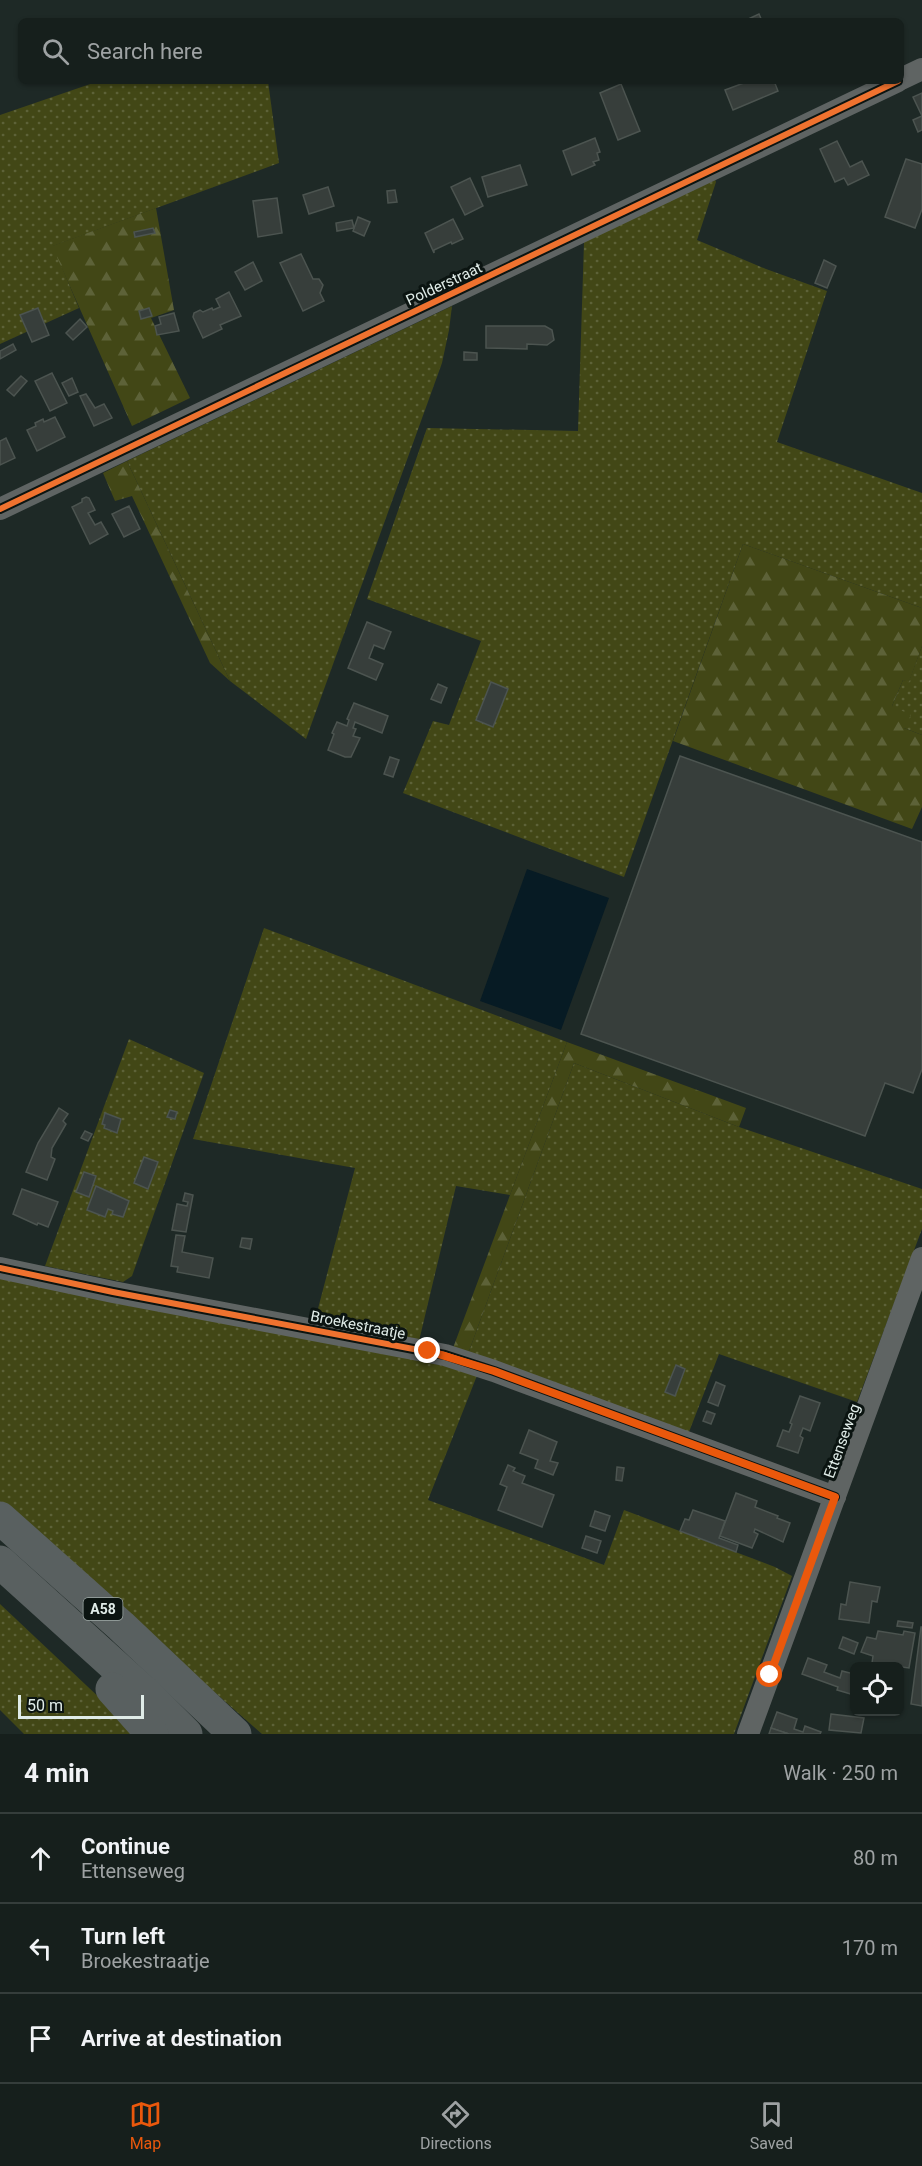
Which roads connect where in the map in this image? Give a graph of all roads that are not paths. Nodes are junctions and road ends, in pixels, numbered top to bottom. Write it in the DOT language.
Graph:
graph roads {
  1 [pos="922,69"];
  2 [pos="904,78"];
  3 [pos="891,84"];
  4 [pos="0,509"];
  5 [pos="922,1258"];
  6 [pos="0,1268"];
  7 [pos="835,1497"];
  8 [pos="0,1518"];
  9 [pos="10,1571"];
  10 [pos="152,1734"];
  11 [pos="186,1734"];
  12 [pos="235,1734"];
  13 [pos="748,1734"];
  1 -- 2 [label="street, Polderstraat"];
  3 -- 4 [label="street, Polderstraat"];
  5 -- 7 [label="street, Ettenseweg"];
  6 -- 7 [label="street, Broekestraatje"];
  7 -- 13 [label="street, Ettenseweg"];
  8 -- 12 [label="highway, A58"];
  9 -- 10 [label="highway, A58"];
  9 -- 11 [label="highway, A58"];
}
